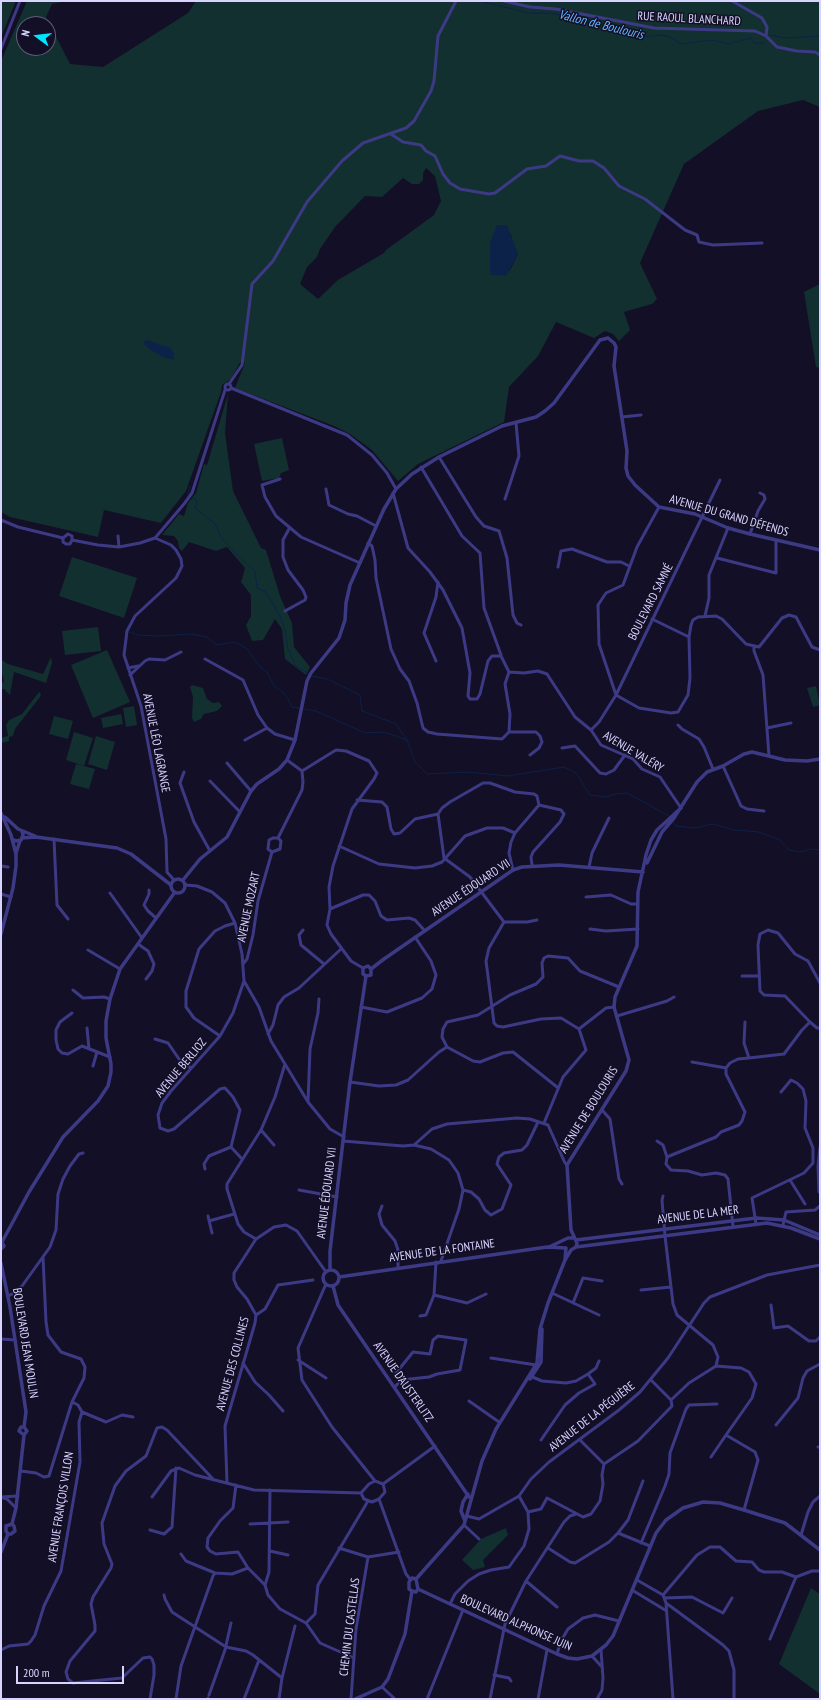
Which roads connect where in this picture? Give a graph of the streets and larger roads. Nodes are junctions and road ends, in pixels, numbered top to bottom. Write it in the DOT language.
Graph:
graph roads {
  1 [pos="20,1"];
  2 [pos="456,1"];
  3 [pos="504,1"];
  4 [pos="732,1"];
  5 [pos="766,36"];
  6 [pos="1,49"];
  7 [pos="820,55"];
  8 [pos="391,134"];
  9 [pos="762,243"];
  10 [pos="230,386"];
  11 [pos="225,390"];
  12 [pos="642,415"];
  13 [pos="622,417"];
  14 [pos="516,423"];
  15 [pos="439,457"];
  16 [pos="421,468"];
  17 [pos="280,479"];
  18 [pos="720,480"];
  19 [pos="326,489"];
  20 [pos="396,489"];
  21 [pos="393,493"];
  22 [pos="760,493"];
  23 [pos="505,499"];
  24 [pos="659,507"];
  25 [pos="702,517"];
  26 [pos="2,522"];
  27 [pos="376,526"];
  28 [pos="728,528"];
  29 [pos="289,529"];
  30 [pos="750,534"];
  31 [pos="118,536"];
  32 [pos="62,538"];
  33 [pos="155,538"];
  34 [pos="72,540"];
  35 [pos="776,540"];
  36 [pos="368,544"];
  37 [pos="119,547"];
  38 [pos="820,550"];
  39 [pos="717,558"];
  40 [pos="360,563"];
  41 [pos="629,566"];
  42 [pos="558,567"];
  43 [pos="438,582"];
  44 [pos="286,611"];
  45 [pos="705,616"];
  46 [pos="652,619"];
  47 [pos="521,625"];
  48 [pos="689,637"];
  49 [pos="754,647"];
  50 [pos="820,650"];
  51 [pos="181,652"];
  52 [pos="501,656"];
  53 [pos="205,659"];
  54 [pos="436,661"];
  55 [pos="138,666"];
  56 [pos="128,668"];
  57 [pos="509,672"];
  58 [pos="130,675"];
  59 [pos="616,695"];
  60 [pos="791,723"];
  61 [pos="678,725"];
  62 [pos="267,728"];
  63 [pos="767,728"];
  64 [pos="591,730"];
  65 [pos="509,732"];
  66 [pos="245,740"];
  67 [pos="295,740"];
  68 [pos="562,748"];
  69 [pos="530,754"];
  70 [pos="625,755"];
  71 [pos="769,756"];
  72 [pos="287,760"];
  73 [pos="820,760"];
  74 [pos="227,763"];
  75 [pos="723,766"];
  76 [pos="713,769"];
  77 [pos="302,771"];
  78 [pos="184,772"];
  79 [pos="210,781"];
  80 [pos="251,791"];
  81 [pos="357,800"];
  82 [pos="539,805"];
  83 [pos="681,808"];
  84 [pos="764,811"];
  85 [pos="240,812"];
  86 [pos="2,814"];
  87 [pos="438,814"];
  88 [pos="610,818"];
  89 [pos="20,830"];
  90 [pos="515,833"];
  91 [pos="11,836"];
  92 [pos="36,837"];
  93 [pos="278,838"];
  94 [pos="54,839"];
  95 [pos="21,840"];
  96 [pos="339,846"];
  97 [pos="210,851"];
  98 [pos="272,852"];
  99 [pos="16,854"];
  100 [pos="444,858"];
  101 [pos="532,865"];
  102 [pos="1,866"];
  103 [pos="8,867"];
  104 [pos="589,867"];
  105 [pos="513,870"];
  106 [pos="167,872"];
  107 [pos="643,872"];
  108 [pos="159,875"];
  109 [pos="174,880"];
  110 [pos="183,880"];
  111 [pos="171,885"];
  112 [pos="186,885"];
  113 [pos="149,890"];
  114 [pos="482,891"];
  115 [pos="175,892"];
  116 [pos="110,893"];
  117 [pos="1,894"];
  118 [pos="11,897"];
  119 [pos="586,897"];
  120 [pos="637,904"];
  121 [pos="330,909"];
  122 [pos="156,918"];
  123 [pos="68,919"];
  124 [pos="537,920"];
  125 [pos="504,922"];
  126 [pos="235,924"];
  127 [pos="638,928"];
  128 [pos="590,929"];
  129 [pos="303,930"];
  130 [pos="425,931"];
  131 [pos="1,934"];
  132 [pos="415,937"];
  133 [pos="142,938"];
  134 [pos="138,944"];
  135 [pos="341,949"];
  136 [pos="88,950"];
  137 [pos="324,964"];
  138 [pos="243,965"];
  139 [pos="364,968"];
  140 [pos="120,969"];
  141 [pos="371,969"];
  142 [pos="366,976"];
  143 [pos="742,976"];
  144 [pos="758,976"];
  145 [pos="146,979"];
  146 [pos="244,980"];
  147 [pos="820,983"];
  148 [pos="619,987"];
  149 [pos="74,990"];
  150 [pos="674,997"];
  151 [pos="110,999"];
  152 [pos="319,999"];
  153 [pos="361,1007"];
  154 [pos="491,1007"];
  155 [pos="614,1007"];
  156 [pos="72,1013"];
  157 [pos="617,1016"];
  158 [pos="745,1022"];
  159 [pos="810,1022"];
  160 [pos="87,1028"];
  161 [pos="820,1028"];
  162 [pos="579,1029"];
  163 [pos="268,1034"];
  164 [pos="220,1036"];
  165 [pos="155,1039"];
  166 [pos="447,1047"];
  167 [pos="89,1049"];
  168 [pos="97,1052"];
  169 [pos="110,1057"];
  170 [pos="750,1058"];
  171 [pos="692,1062"];
  172 [pos="285,1064"];
  173 [pos="93,1066"];
  174 [pos="191,1068"];
  175 [pos="726,1068"];
  176 [pos="350,1082"];
  177 [pos="557,1087"];
  178 [pos="781,1092"];
  179 [pos="308,1102"];
  180 [pos="602,1110"];
  181 [pos="538,1122"];
  182 [pos="544,1123"];
  183 [pos="261,1130"];
  184 [pos="343,1139"];
  185 [pos="657,1141"];
  186 [pos="274,1145"];
  187 [pos="414,1145"];
  188 [pos="231,1147"];
  189 [pos="820,1147"];
  190 [pos="83,1153"];
  191 [pos="668,1157"];
  192 [pos="242,1159"];
  193 [pos="567,1165"];
  194 [pos="205,1169"];
  195 [pos="790,1180"];
  196 [pos="622,1184"];
  197 [pos="299,1190"];
  198 [pos="463,1190"];
  199 [pos="819,1192"];
  200 [pos="663,1196"];
  201 [pos="337,1197"];
  202 [pos="805,1204"];
  203 [pos="382,1206"];
  204 [pos="820,1206"];
  205 [pos="234,1214"];
  206 [pos="208,1216"];
  207 [pos="756,1218"];
  208 [pos="784,1220"];
  209 [pos="209,1221"];
  210 [pos="733,1221"];
  211 [pos="756,1224"];
  212 [pos="783,1225"];
  213 [pos="733,1226"];
  214 [pos="570,1230"];
  215 [pos="664,1230"];
  216 [pos="212,1233"];
  217 [pos="820,1235"];
  218 [pos="665,1236"];
  219 [pos="567,1238"];
  220 [pos="256,1239"];
  221 [pos="575,1239"];
  222 [pos="820,1239"];
  223 [pos="1,1241"];
  224 [pos="548,1247"];
  225 [pos="576,1247"];
  226 [pos="566,1248"];
  227 [pos="1,1249"];
  228 [pos="572,1250"];
  229 [pos="43,1257"];
  230 [pos="565,1260"];
  231 [pos="441,1261"];
  232 [pos="436,1262"];
  233 [pos="1,1263"];
  234 [pos="820,1266"];
  235 [pos="398,1267"];
  236 [pos="330,1270"];
  237 [pos="326,1272"];
  238 [pos="339,1276"];
  239 [pos="313,1280"];
  240 [pos="602,1281"];
  241 [pos="326,1284"];
  242 [pos="333,1286"];
  243 [pos="671,1287"];
  244 [pos="641,1290"];
  245 [pos="552,1293"];
  246 [pos="486,1294"];
  247 [pos="434,1295"];
  248 [pos="8,1296"];
  249 [pos="573,1303"];
  250 [pos="771,1304"];
  251 [pos="256,1315"];
  252 [pos="599,1315"];
  253 [pos="420,1316"];
  254 [pos="542,1321"];
  255 [pos="689,1326"];
  256 [pos="820,1337"];
  257 [pos="1,1339"];
  258 [pos="15,1340"];
  259 [pos="491,1358"];
  260 [pos="298,1360"];
  261 [pos="599,1361"];
  262 [pos="243,1363"];
  263 [pos="820,1364"];
  264 [pos="536,1365"];
  265 [pos="716,1366"];
  266 [pos="588,1374"];
  267 [pos="531,1377"];
  268 [pos="326,1378"];
  269 [pos="401,1380"];
  270 [pos="651,1380"];
  271 [pos="395,1387"];
  272 [pos="671,1400"];
  273 [pos="469,1401"];
  274 [pos="72,1402"];
  275 [pos="717,1404"];
  276 [pos="82,1412"];
  277 [pos="283,1412"];
  278 [pos="133,1416"];
  279 [pos="499,1422"];
  280 [pos="776,1425"];
  281 [pos="726,1435"];
  282 [pos="542,1440"];
  283 [pos="580,1440"];
  284 [pos="435,1446"];
  285 [pos="710,1457"];
  286 [pos="604,1464"];
  287 [pos="176,1468"];
  288 [pos="21,1471"];
  289 [pos="213,1479"];
  290 [pos="375,1481"];
  291 [pos="643,1481"];
  292 [pos="227,1483"];
  293 [pos="383,1484"];
  294 [pos="236,1485"];
  295 [pos="463,1486"];
  296 [pos="270,1490"];
  297 [pos="361,1493"];
  298 [pos="468,1494"];
  299 [pos="472,1495"];
  300 [pos="9,1496"];
  301 [pos="18,1496"];
  302 [pos="519,1496"];
  303 [pos="820,1496"];
  304 [pos="1,1497"];
  305 [pos="152,1497"];
  306 [pos="379,1499"];
  307 [pos="9,1501"];
  308 [pos="368,1501"];
  309 [pos="16,1508"];
  310 [pos="744,1510"];
  311 [pos="528,1512"];
  312 [pos="576,1514"];
  313 [pos="467,1516"];
  314 [pos="465,1520"];
  315 [pos="288,1522"];
  316 [pos="12,1524"];
  317 [pos="250,1524"];
  318 [pos="269,1524"];
  319 [pos="464,1525"];
  320 [pos="150,1530"];
  321 [pos="618,1533"];
  322 [pos="8,1534"];
  323 [pos="801,1535"];
  324 [pos="479,1540"];
  325 [pos="641,1543"];
  326 [pos="650,1546"];
  327 [pos="340,1548"];
  328 [pos="548,1548"];
  329 [pos="820,1550"];
  330 [pos="270,1551"];
  331 [pos="1,1552"];
  332 [pos="399,1552"];
  333 [pos="181,1554"];
  334 [pos="288,1555"];
  335 [pos="368,1557"];
  336 [pos="248,1568"];
  337 [pos="820,1572"];
  338 [pos="215,1573"];
  339 [pos="796,1577"];
  340 [pos="410,1579"];
  341 [pos="416,1579"];
  342 [pos="636,1580"];
  343 [pos="526,1581"];
  344 [pos="265,1585"];
  345 [pos="418,1589"];
  346 [pos="632,1590"];
  347 [pos="412,1592"];
  348 [pos="164,1595"];
  349 [pos="664,1597"];
  350 [pos="732,1598"];
  351 [pos="666,1603"];
  352 [pos="450,1604"];
  353 [pos="556,1607"];
  354 [pos="463,1610"];
  355 [pos="665,1610"];
  356 [pos="619,1621"];
  357 [pos="231,1623"];
  358 [pos="306,1623"];
  359 [pos="195,1626"];
  360 [pos="295,1626"];
  361 [pos="504,1630"];
  362 [pos="770,1639"];
  363 [pos="226,1646"];
  364 [pos="1,1650"];
  365 [pos="547,1650"];
  366 [pos="601,1650"];
  367 [pos="557,1654"];
  368 [pos="592,1656"];
  369 [pos="354,1658"];
  370 [pos="259,1660"];
  371 [pos="601,1666"];
  372 [pos="494,1675"];
  373 [pos="282,1678"];
  374 [pos="511,1681"];
  375 [pos="382,1687"];
  376 [pos="208,1697"];
  377 [pos="150,1699"];
  378 [pos="176,1699"];
  379 [pos="244,1699"];
  380 [pos="279,1699"];
  381 [pos="351,1699"];
  382 [pos="355,1699"];
  383 [pos="395,1699"];
  384 [pos="426,1699"];
  385 [pos="490,1699"];
  386 [pos="538,1699"];
  387 [pos="597,1699"];
  388 [pos="673,1699"];
  389 [pos="734,1699"];
  1 -- 6 [label="street"];
  2 -- 8 [label="street"];
  3 -- 5 [label="street, RUE RAOUL BLANCHARD"];
  4 -- 5 [label="street"];
  5 -- 7 [label="street, RUE RAOUL BLANCHARD"];
  8 -- 9 [label="street"];
  8 -- 10 [label="street"];
  10 -- 11 [label="street"];
  10 -- 11 [label="street"];
  10 -- 20 [label="street"];
  11 -- 33 [label="street"];
  12 -- 13 [label="street"];
  13 -- 14 [label="street, AVENUE DU GRAND DÉFENDS"];
  13 -- 24 [label="street, AVENUE DU GRAND DÉFENDS"];
  14 -- 15 [label="street, AVENUE DU GRAND DÉFENDS"];
  14 -- 23 [label="street"];
  15 -- 16 [label="street, AVENUE DU GRAND DÉFENDS"];
  15 -- 47 [label="street"];
  16 -- 20 [label="street, AVENUE DU GRAND DÉFENDS"];
  16 -- 52 [label="street"];
  17 -- 29 [label="street"];
  18 -- 25 [label="street, BOULEVARD SAMNÉ"];
  19 -- 27 [label="street"];
  20 -- 21 [label="street, AVENUE DU GRAND DÉFENDS"];
  21 -- 27 [label="street, AVENUE DU GRAND DÉFENDS"];
  21 -- 43 [label="street"];
  22 -- 30 [label="street"];
  24 -- 25 [label="street, AVENUE DU GRAND DÉFENDS"];
  24 -- 41 [label="street"];
  25 -- 28 [label="street, AVENUE DU GRAND DÉFENDS"];
  25 -- 46 [label="street, BOULEVARD SAMNÉ"];
  26 -- 32 [label="street"];
  27 -- 36 [label="street, AVENUE DU GRAND DÉFENDS"];
  28 -- 30 [label="street, AVENUE DU GRAND DÉFENDS"];
  28 -- 39 [label="street"];
  29 -- 40 [label="street"];
  29 -- 44 [label="street"];
  30 -- 35 [label="street, AVENUE DU GRAND DÉFENDS"];
  31 -- 37 [label="street"];
  32 -- 34 [label="street"];
  32 -- 34 [label="street"];
  33 -- 37 [label="street"];
  33 -- 56 [label="street, AVENUE LÉO LAGRANGE"];
  34 -- 37 [label="street"];
  35 -- 38 [label="street, AVENUE DU GRAND DÉFENDS"];
  35 -- 39 [label="street"];
  36 -- 40 [label="street, AVENUE DU GRAND DÉFENDS"];
  36 -- 65 [label="street"];
  39 -- 45 [label="street"];
  40 -- 67 [label="street, AVENUE DU GRAND DÉFENDS"];
  41 -- 42 [label="street"];
  41 -- 59 [label="street"];
  43 -- 52 [label="street"];
  43 -- 54 [label="street"];
  45 -- 48 [label="street"];
  45 -- 49 [label="street"];
  46 -- 48 [label="street"];
  46 -- 59 [label="street, BOULEVARD SAMNÉ"];
  48 -- 59 [label="street"];
  49 -- 50 [label="street"];
  49 -- 63 [label="street"];
  51 -- 55 [label="street"];
  52 -- 57 [label="street"];
  53 -- 62 [label="street"];
  55 -- 56 [label="street"];
  55 -- 58 [label="street"];
  56 -- 58 [label="street, AVENUE LÉO LAGRANGE"];
  57 -- 64 [label="street, AVENUE VALÉRY"];
  57 -- 65 [label="street"];
  58 -- 106 [label="street, AVENUE LÉO LAGRANGE"];
  59 -- 64 [label="street, BOULEVARD SAMNÉ"];
  60 -- 63 [label="street"];
  61 -- 76 [label="street"];
  62 -- 66 [label="street"];
  62 -- 67 [label="street"];
  63 -- 71 [label="street"];
  64 -- 70 [label="street, AVENUE VALÉRY"];
  65 -- 69 [label="street"];
  67 -- 72 [label="street, AVENUE DU GRAND DÉFENDS"];
  68 -- 70 [label="street"];
  70 -- 83 [label="street, AVENUE VALÉRY"];
  71 -- 73 [label="street"];
  71 -- 75 [label="street"];
  72 -- 77 [label="street"];
  72 -- 80 [label="street, AVENUE DU GRAND DÉFENDS"];
  74 -- 80 [label="street"];
  75 -- 76 [label="street"];
  75 -- 84 [label="street"];
  76 -- 83 [label="street"];
  77 -- 81 [label="street"];
  77 -- 93 [label="street, AVENUE MOZART"];
  78 -- 97 [label="street"];
  79 -- 85 [label="street"];
  80 -- 85 [label="street, AVENUE DU GRAND DÉFENDS"];
  81 -- 87 [label="street"];
  81 -- 96 [label="street"];
  82 -- 87 [label="street"];
  82 -- 90 [label="street"];
  82 -- 101 [label="street"];
  83 -- 107 [label="street"];
  85 -- 97 [label="street, AVENUE DU GRAND DÉFENDS"];
  86 -- 89 [label="street"];
  86 -- 91 [label="street"];
  87 -- 100 [label="street"];
  88 -- 104 [label="street"];
  89 -- 91 [label="street"];
  89 -- 92 [label="street"];
  89 -- 95 [label="street"];
  90 -- 100 [label="street"];
  90 -- 105 [label="street"];
  91 -- 95 [label="street"];
  91 -- 99 [label="street"];
  92 -- 94 [label="street"];
  92 -- 95 [label="street"];
  93 -- 98 [label="street, AVENUE MOZART"];
  93 -- 98 [label="street, AVENUE MOZART"];
  94 -- 108 [label="street"];
  94 -- 123 [label="street"];
  95 -- 99 [label="street"];
  96 -- 100 [label="street"];
  96 -- 121 [label="street"];
  97 -- 110 [label="street, AVENUE DU GRAND DÉFENDS"];
  98 -- 138 [label="street, AVENUE MOZART"];
  99 -- 118 [label="street"];
  100 -- 114 [label="street"];
  101 -- 104 [label="street, AVENUE ÉDOUARD VII"];
  101 -- 105 [label="street, AVENUE ÉDOUARD VII"];
  102 -- 103 [label="street"];
  104 -- 107 [label="street, AVENUE ÉDOUARD VII"];
  105 -- 114 [label="street, AVENUE ÉDOUARD VII"];
  106 -- 108 [label="street"];
  106 -- 109 [label="street"];
  107 -- 120 [label="street"];
  108 -- 111 [label="street"];
  109 -- 110 [label="street"];
  109 -- 111 [label="street"];
  110 -- 112 [label="street"];
  111 -- 115 [label="street"];
  112 -- 115 [label="street"];
  112 -- 126 [label="street"];
  113 -- 122 [label="street"];
  114 -- 125 [label="street"];
  114 -- 130 [label="street, AVENUE ÉDOUARD VII"];
  115 -- 122 [label="street"];
  116 -- 133 [label="street"];
  117 -- 118 [label="street"];
  118 -- 131 [label="street"];
  119 -- 120 [label="street"];
  120 -- 127 [label="street"];
  121 -- 130 [label="street"];
  121 -- 135 [label="street"];
  122 -- 133 [label="street"];
  124 -- 125 [label="street"];
  125 -- 154 [label="street"];
  126 -- 138 [label="street"];
  126 -- 164 [label="street"];
  127 -- 128 [label="street"];
  127 -- 148 [label="street"];
  129 -- 137 [label="street"];
  130 -- 132 [label="street, AVENUE ÉDOUARD VII"];
  132 -- 141 [label="street, AVENUE ÉDOUARD VII"];
  132 -- 153 [label="street"];
  133 -- 134 [label="street"];
  134 -- 140 [label="street"];
  134 -- 145 [label="street"];
  135 -- 137 [label="street"];
  135 -- 139 [label="street"];
  136 -- 140 [label="street"];
  137 -- 163 [label="street"];
  138 -- 146 [label="street"];
  139 -- 141 [label="street"];
  139 -- 142 [label="street, AVENUE ÉDOUARD VII"];
  140 -- 151 [label="street"];
  141 -- 142 [label="street, AVENUE ÉDOUARD VII"];
  142 -- 153 [label="street, AVENUE ÉDOUARD VII"];
  143 -- 144 [label="street"];
  144 -- 147 [label="street"];
  144 -- 159 [label="street"];
  146 -- 163 [label="street"];
  146 -- 164 [label="street, AVENUE BERLIOZ"];
  148 -- 154 [label="street"];
  148 -- 155 [label="street"];
  149 -- 151 [label="street"];
  150 -- 157 [label="street"];
  151 -- 169 [label="street"];
  152 -- 179 [label="street"];
  153 -- 176 [label="street, AVENUE ÉDOUARD VII"];
  154 -- 162 [label="street"];
  154 -- 166 [label="street"];
  155 -- 157 [label="street, AVENUE DE BOULOURIS"];
  155 -- 162 [label="street"];
  156 -- 167 [label="street"];
  157 -- 180 [label="street, AVENUE DE BOULOURIS"];
  158 -- 170 [label="street"];
  159 -- 161 [label="street"];
  159 -- 170 [label="street"];
  160 -- 167 [label="street"];
  162 -- 177 [label="street"];
  163 -- 172 [label="street"];
  164 -- 174 [label="street, AVENUE BERLIOZ"];
  165 -- 174 [label="street"];
  166 -- 176 [label="street"];
  166 -- 177 [label="street"];
  167 -- 168 [label="street"];
  168 -- 169 [label="street"];
  168 -- 173 [label="street"];
  169 -- 223 [label="street"];
  170 -- 175 [label="street"];
  171 -- 175 [label="street"];
  172 -- 179 [label="street"];
  172 -- 183 [label="street"];
  174 -- 188 [label="street, AVENUE BERLIOZ"];
  175 -- 191 [label="street"];
  176 -- 184 [label="street, AVENUE ÉDOUARD VII"];
  177 -- 182 [label="street"];
  178 -- 195 [label="street"];
  179 -- 184 [label="street"];
  180 -- 193 [label="street, AVENUE DE BOULOURIS"];
  180 -- 196 [label="street"];
  181 -- 182 [label="street"];
  181 -- 187 [label="street"];
  181 -- 198 [label="street"];
  182 -- 193 [label="street"];
  183 -- 186 [label="street"];
  183 -- 192 [label="street"];
  184 -- 187 [label="street"];
  184 -- 201 [label="street, AVENUE ÉDOUARD VII"];
  185 -- 191 [label="street"];
  187 -- 198 [label="street"];
  188 -- 192 [label="street"];
  188 -- 194 [label="street"];
  189 -- 199 [label="street"];
  190 -- 229 [label="street"];
  191 -- 210 [label="street"];
  192 -- 205 [label="street"];
  193 -- 214 [label="street, AVENUE DE BOULOURIS"];
  195 -- 202 [label="street"];
  195 -- 207 [label="street"];
  197 -- 201 [label="street"];
  198 -- 231 [label="street"];
  200 -- 215 [label="street"];
  201 -- 236 [label="street, AVENUE ÉDOUARD VII"];
  203 -- 235 [label="street"];
  204 -- 208 [label="street"];
  205 -- 209 [label="street"];
  205 -- 220 [label="street"];
  206 -- 209 [label="street"];
  207 -- 208 [label="street, AVENUE DE LA MER"];
  207 -- 210 [label="street, AVENUE DE LA MER"];
  207 -- 211 [label="street"];
  208 -- 212 [label="street"];
  208 -- 217 [label="street, AVENUE DE LA MER"];
  209 -- 216 [label="street"];
  210 -- 213 [label="street"];
  210 -- 215 [label="street, AVENUE DE LA MER"];
  211 -- 212 [label="street, AVENUE DE LA MER"];
  211 -- 213 [label="street, AVENUE DE LA MER"];
  212 -- 222 [label="street, AVENUE DE LA MER"];
  213 -- 218 [label="street, AVENUE DE LA MER"];
  214 -- 219 [label="street, AVENUE DE BOULOURIS"];
  214 -- 221 [label="street, AVENUE DE BOULOURIS"];
  215 -- 218 [label="street"];
  215 -- 221 [label="street, AVENUE DE LA MER"];
  218 -- 225 [label="street, AVENUE DE LA MER"];
  218 -- 243 [label="street"];
  219 -- 221 [label="street"];
  219 -- 224 [label="street, AVENUE DE LA FONTAINE"];
  219 -- 226 [label="street"];
  220 -- 237 [label="street, AVENUE DES COLLINES"];
  220 -- 251 [label="street, AVENUE DES COLLINES"];
  221 -- 225 [label="street"];
  223 -- 227 [label="street"];
  224 -- 226 [label="street, AVENUE DE LA FONTAINE"];
  224 -- 231 [label="street, AVENUE DE LA FONTAINE"];
  225 -- 228 [label="street"];
  226 -- 228 [label="street"];
  226 -- 230 [label="street"];
  228 -- 230 [label="street"];
  229 -- 248 [label="street"];
  229 -- 274 [label="street"];
  230 -- 245 [label="street"];
  231 -- 232 [label="street, AVENUE DE LA FONTAINE"];
  232 -- 235 [label="street, AVENUE DE LA FONTAINE"];
  232 -- 247 [label="street"];
  233 -- 248 [label="street, BOULEVARD JEAN MOULIN"];
  234 -- 255 [label="street, AVENUE DE LA PÉGUIÈRE"];
  235 -- 238 [label="street, AVENUE DE LA FONTAINE"];
  236 -- 237 [label="street"];
  236 -- 238 [label="street"];
  237 -- 241 [label="street"];
  238 -- 242 [label="street"];
  239 -- 251 [label="street"];
  240 -- 249 [label="street"];
  241 -- 242 [label="street"];
  241 -- 260 [label="street"];
  242 -- 271 [label="street, AVENUE D'AUSTERLITZ"];
  243 -- 244 [label="street"];
  243 -- 255 [label="street"];
  245 -- 249 [label="street"];
  245 -- 254 [label="street"];
  246 -- 247 [label="street"];
  247 -- 253 [label="street"];
  248 -- 258 [label="street, BOULEVARD JEAN MOULIN"];
  249 -- 252 [label="street"];
  250 -- 256 [label="street"];
  251 -- 262 [label="street, AVENUE DES COLLINES"];
  254 -- 264 [label="street"];
  254 -- 267 [label="street"];
  255 -- 265 [label="street"];
  255 -- 270 [label="street, AVENUE DE LA PÉGUIÈRE"];
  257 -- 258 [label="street"];
  258 -- 288 [label="street, BOULEVARD JEAN MOULIN"];
  259 -- 264 [label="street"];
  260 -- 268 [label="street"];
  260 -- 290 [label="street"];
  261 -- 266 [label="street"];
  262 -- 277 [label="street"];
  262 -- 292 [label="street, AVENUE DES COLLINES"];
  263 -- 280 [label="street"];
  264 -- 267 [label="street"];
  265 -- 272 [label="street"];
  265 -- 281 [label="street"];
  266 -- 267 [label="street"];
  266 -- 282 [label="street"];
  267 -- 279 [label="street"];
  269 -- 269 [label="street"];
  269 -- 271 [label="street"];
  270 -- 272 [label="street"];
  270 -- 283 [label="street, AVENUE DE LA PÉGUIÈRE"];
  271 -- 284 [label="street, AVENUE D'AUSTERLITZ"];
  272 -- 286 [label="street"];
  273 -- 279 [label="street"];
  274 -- 276 [label="street"];
  274 -- 288 [label="street, AVENUE FRANÇOIS VILLON"];
  275 -- 325 [label="street"];
  276 -- 278 [label="street"];
  276 -- 364 [label="street, AVENUE FRANÇOIS VILLON"];
  279 -- 299 [label="street"];
  281 -- 285 [label="street"];
  281 -- 310 [label="street"];
  283 -- 286 [label="street"];
  283 -- 302 [label="street, AVENUE DE LA PÉGUIÈRE"];
  284 -- 293 [label="street"];
  284 -- 295 [label="street, AVENUE D'AUSTERLITZ"];
  286 -- 312 [label="street"];
  287 -- 289 [label="street"];
  287 -- 305 [label="street"];
  287 -- 320 [label="street"];
  288 -- 301 [label="street"];
  289 -- 292 [label="street"];
  289 -- 377 [label="street"];
  290 -- 293 [label="street"];
  290 -- 297 [label="street"];
  291 -- 321 [label="street"];
  292 -- 294 [label="street"];
  293 -- 306 [label="street"];
  294 -- 296 [label="street"];
  294 -- 336 [label="street"];
  295 -- 298 [label="street, AVENUE D'AUSTERLITZ"];
  295 -- 299 [label="street, AVENUE D'AUSTERLITZ"];
  296 -- 297 [label="street"];
  296 -- 318 [label="street"];
  297 -- 308 [label="street"];
  298 -- 299 [label="street, AVENUE D'AUSTERLITZ"];
  298 -- 314 [label="street"];
  299 -- 313 [label="street"];
  300 -- 301 [label="street"];
  300 -- 304 [label="street"];
  300 -- 307 [label="street"];
  301 -- 309 [label="street"];
  302 -- 311 [label="street"];
  302 -- 313 [label="street, AVENUE DE LA PÉGUIÈRE"];
  303 -- 323 [label="street"];
  304 -- 307 [label="street"];
  306 -- 308 [label="street"];
  306 -- 332 [label="street"];
  307 -- 309 [label="street"];
  308 -- 327 [label="street"];
  309 -- 316 [label="street"];
  310 -- 323 [label="street, BOULEVARD ALPHONSE JUIN"];
  310 -- 326 [label="street, BOULEVARD ALPHONSE JUIN"];
  311 -- 312 [label="street"];
  311 -- 352 [label="street"];
  312 -- 328 [label="street"];
  313 -- 314 [label="street"];
  314 -- 319 [label="street"];
  315 -- 318 [label="street"];
  316 -- 322 [label="street"];
  316 -- 322 [label="street"];
  317 -- 318 [label="street"];
  318 -- 330 [label="street"];
  319 -- 324 [label="street"];
  319 -- 341 [label="street"];
  321 -- 325 [label="street"];
  321 -- 328 [label="street"];
  322 -- 331 [label="street"];
  323 -- 329 [label="street, BOULEVARD ALPHONSE JUIN"];
  325 -- 326 [label="street"];
  326 -- 342 [label="street, BOULEVARD ALPHONSE JUIN"];
  327 -- 335 [label="street"];
  327 -- 358 [label="street"];
  328 -- 343 [label="street"];
  330 -- 334 [label="street"];
  330 -- 344 [label="street"];
  332 -- 335 [label="street"];
  332 -- 340 [label="street"];
  333 -- 338 [label="street"];
  335 -- 369 [label="street, CHEMIN DU CASTELLAS"];
  336 -- 338 [label="street"];
  336 -- 344 [label="street"];
  337 -- 339 [label="street"];
  338 -- 359 [label="street"];
  339 -- 349 [label="street"];
  339 -- 362 [label="street"];
  340 -- 341 [label="street"];
  340 -- 347 [label="street"];
  341 -- 345 [label="street"];
  342 -- 346 [label="street, BOULEVARD ALPHONSE JUIN"];
  342 -- 349 [label="street"];
  343 -- 353 [label="street"];
  343 -- 361 [label="street"];
  344 -- 358 [label="street"];
  345 -- 347 [label="street"];
  345 -- 352 [label="street, BOULEVARD ALPHONSE JUIN"];
  346 -- 355 [label="street"];
  346 -- 356 [label="street, BOULEVARD ALPHONSE JUIN"];
  347 -- 375 [label="street"];
  348 -- 359 [label="street"];
  349 -- 350 [label="street"];
  349 -- 351 [label="street"];
  351 -- 355 [label="street"];
  351 -- 389 [label="street"];
  352 -- 354 [label="street, BOULEVARD ALPHONSE JUIN"];
  354 -- 361 [label="street, BOULEVARD ALPHONSE JUIN"];
  354 -- 384 [label="street"];
  355 -- 388 [label="street"];
  356 -- 366 [label="street, BOULEVARD ALPHONSE JUIN"];
  356 -- 367 [label="street"];
  357 -- 363 [label="street"];
  358 -- 369 [label="street"];
  359 -- 363 [label="street"];
  359 -- 378 [label="street"];
  360 -- 373 [label="street"];
  361 -- 365 [label="street, BOULEVARD ALPHONSE JUIN"];
  361 -- 372 [label="street"];
  363 -- 370 [label="street"];
  363 -- 376 [label="street"];
  365 -- 367 [label="street, BOULEVARD ALPHONSE JUIN"];
  365 -- 386 [label="street"];
  366 -- 368 [label="street, BOULEVARD ALPHONSE JUIN"];
  366 -- 371 [label="street"];
  367 -- 368 [label="street, BOULEVARD ALPHONSE JUIN"];
  368 -- 371 [label="street"];
  369 -- 381 [label="street, CHEMIN DU CASTELLAS"];
  370 -- 373 [label="street"];
  370 -- 379 [label="street"];
  371 -- 387 [label="street"];
  372 -- 374 [label="street"];
  372 -- 385 [label="street"];
  373 -- 380 [label="street"];
  375 -- 382 [label="street"];
  375 -- 383 [label="street"];
}
